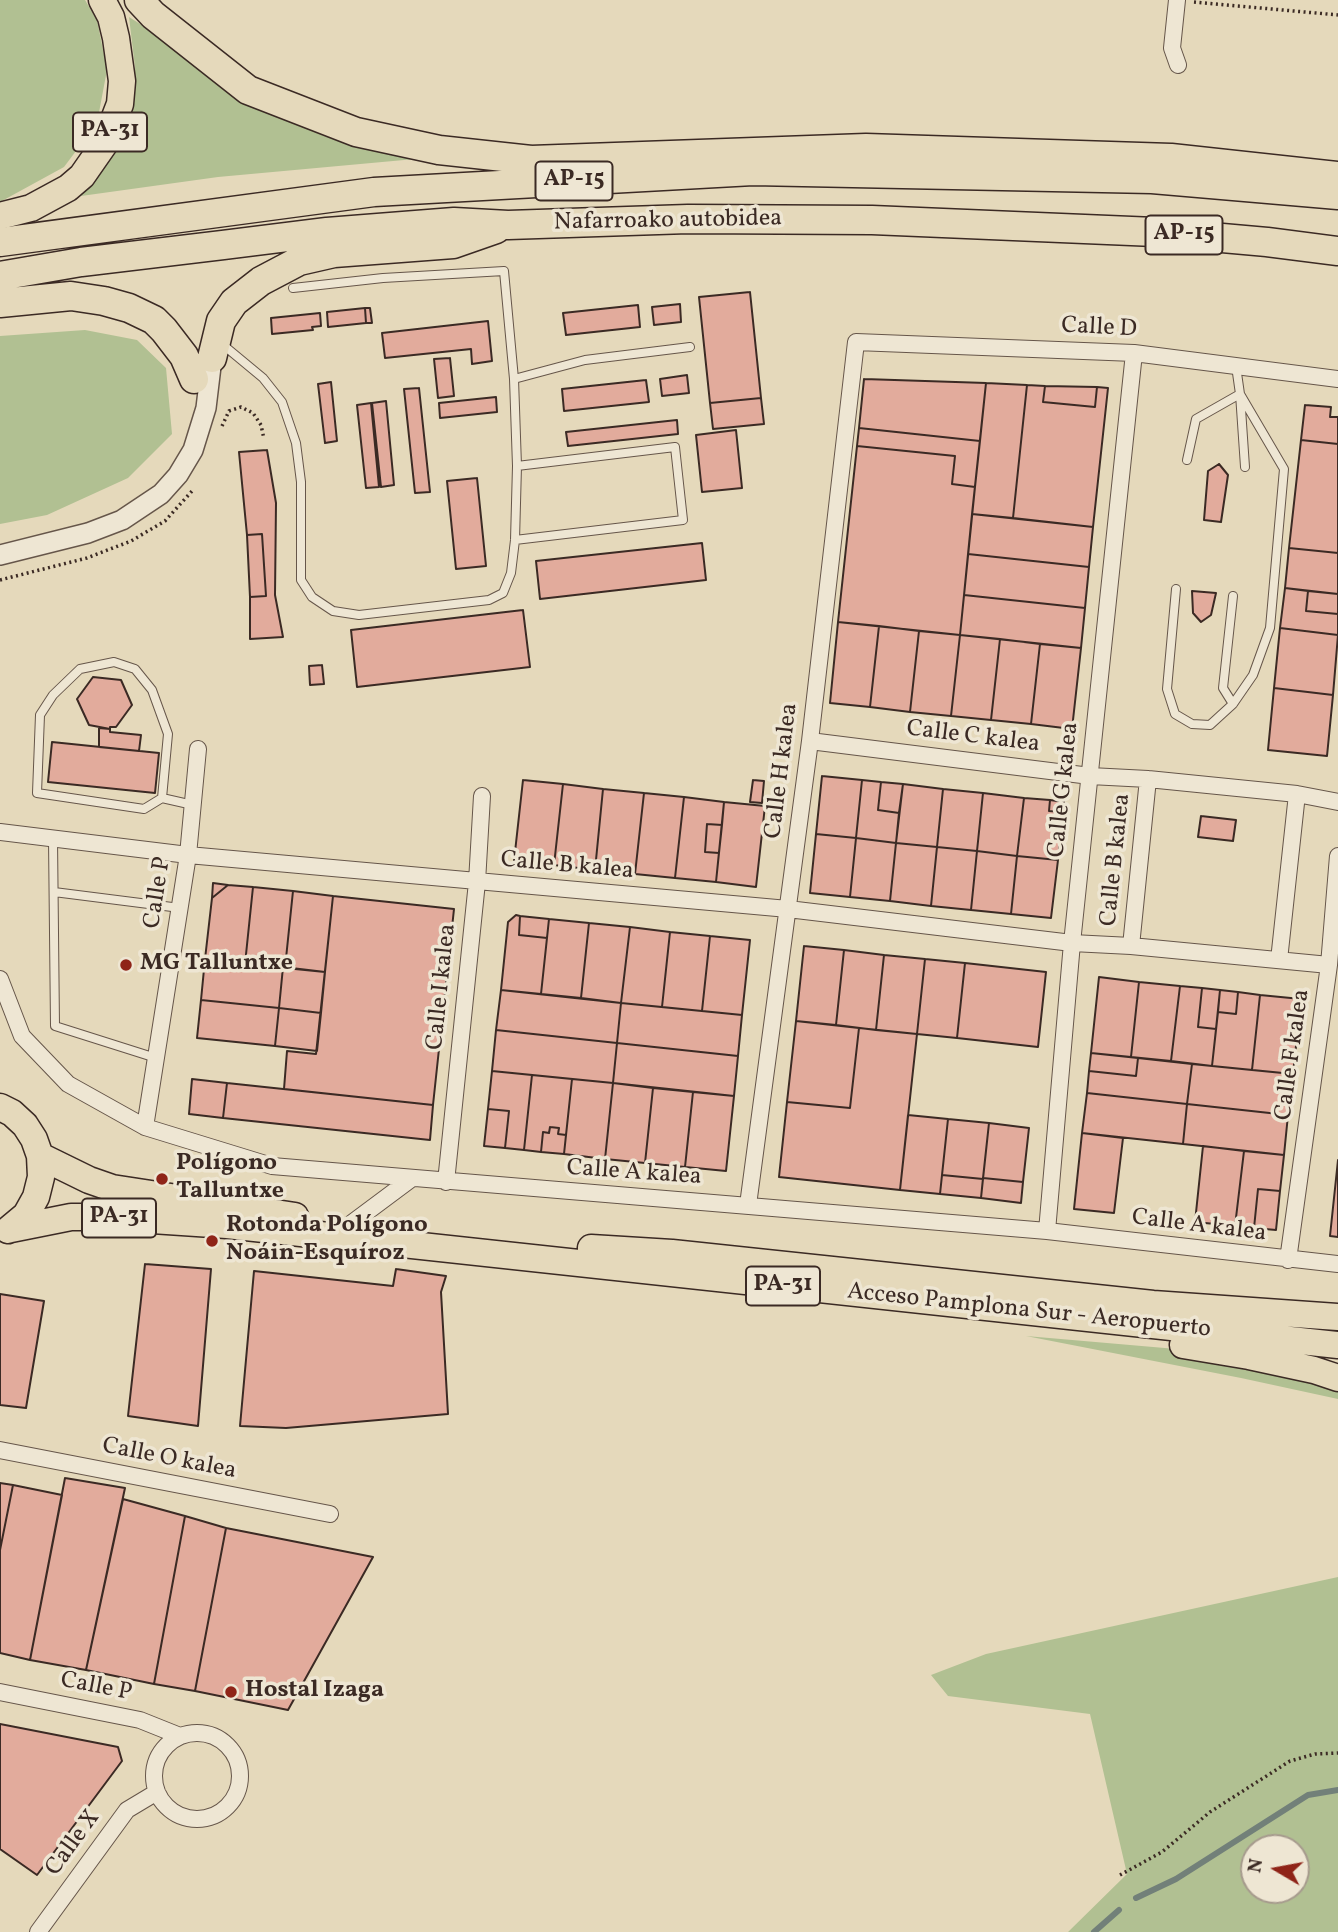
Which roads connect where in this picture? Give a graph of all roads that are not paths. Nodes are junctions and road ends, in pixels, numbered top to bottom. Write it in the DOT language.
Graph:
graph roads {
  1 [pos="102,0"];
  2 [pos="139,0"];
  3 [pos="157,0"];
  4 [pos="1184,1"];
  5 [pos="196,48"];
  6 [pos="1178,65"];
  7 [pos="1338,176"];
  8 [pos="1338,195"];
  9 [pos="0,216"];
  10 [pos="508,225"];
  11 [pos="0,242"];
  12 [pos="1338,251"];
  13 [pos="0,276"];
  14 [pos="293,288"];
  15 [pos="0,303"];
  16 [pos="154,320"];
  17 [pos="856,342"];
  18 [pos="690,347"];
  19 [pos="221,350"];
  20 [pos="1134,353"];
  21 [pos="1236,366"];
  22 [pos="194,379"];
  23 [pos="514,379"];
  24 [pos="1338,379"];
  25 [pos="1240,394"];
  26 [pos="200,426"];
  27 [pos="1187,460"];
  28 [pos="517,466"];
  29 [pos="1245,467"];
  30 [pos="515,540"];
  31 [pos="0,555"];
  32 [pos="1176,589"];
  33 [pos="1233,596"];
  34 [pos="1233,704"];
  35 [pos="810,741"];
  36 [pos="198,749"];
  37 [pos="1090,776"];
  38 [pos="1148,779"];
  39 [pos="1297,794"];
  40 [pos="482,796"];
  41 [pos="162,798"];
  42 [pos="1338,802"];
  43 [pos="193,805"];
  44 [pos="0,832"];
  45 [pos="53,839"];
  46 [pos="188,855"];
  47 [pos="1338,856"];
  48 [pos="477,882"];
  49 [pos="54,892"];
  50 [pos="180,908"];
  51 [pos="788,909"];
  52 [pos="1072,943"];
  53 [pos="1131,946"];
  54 [pos="1279,960"];
  55 [pos="1329,965"];
  56 [pos="0,979"];
  57 [pos="156,1058"];
  58 [pos="4,1105"];
  59 [pos="145,1127"];
  60 [pos="40,1156"];
  61 [pos="411,1179"];
  62 [pos="446,1182"];
  63 [pos="748,1206"];
  64 [pos="352,1223"];
  65 [pos="1047,1231"];
  66 [pos="5,1232"];
  67 [pos="1288,1260"];
  68 [pos="1338,1265"];
  69 [pos="1024,1312"];
  70 [pos="1338,1317"];
  71 [pos="1338,1345"];
  72 [pos="1338,1378"];
  73 [pos="0,1450"];
  74 [pos="330,1514"];
  75 [pos="0,1692"];
  76 [pos="180,1736"];
  77 [pos="157,1792"];
  78 [pos="38,1932"];
  1 -- 9 [label="highway, PA-31"];
  2 -- 5 [label="highway"];
  3 -- 5 [label="highway"];
  4 -- 6 [label="street"];
  5 -- 7 [label="highway"];
  8 -- 11 [label="highway, Nafarroako autobidea / AP-15"];
  10 -- 12 [label="highway, Nafarroako autobidea / AP-15"];
  10 -- 13 [label="highway, Nafarroako autobidea / AP-15"];
  10 -- 19 [label="highway"];
  14 -- 23 [label="lane"];
  15 -- 16 [label="highway"];
  16 -- 19 [label="highway"];
  16 -- 22 [label="highway"];
  17 -- 20 [label="street, Calle D"];
  17 -- 35 [label="street, Calle H kalea"];
  18 -- 23 [label="lane"];
  19 -- 22 [label="street"];
  19 -- 26 [label="street"];
  19 -- 30 [label="lane"];
  20 -- 21 [label="street, Calle D"];
  20 -- 37 [label="street, Calle G kalea"];
  21 -- 24 [label="street, Calle D"];
  21 -- 25 [label="lane"];
  22 -- 26 [label="street"];
  23 -- 28 [label="lane"];
  25 -- 27 [label="lane"];
  25 -- 29 [label="lane"];
  25 -- 34 [label="lane"];
  26 -- 31 [label="street"];
  28 -- 30 [label="lane"];
  28 -- 30 [label="lane"];
  32 -- 34 [label="lane"];
  33 -- 34 [label="lane"];
  35 -- 37 [label="street, Calle C kalea"];
  35 -- 51 [label="street, Calle H kalea"];
  36 -- 43 [label="street, Calle P"];
  37 -- 38 [label="street, Calle C kalea"];
  37 -- 52 [label="street, Calle G kalea"];
  38 -- 39 [label="street, Calle C kalea"];
  38 -- 53 [label="street, Calle B kalea"];
  39 -- 42 [label="street, Calle C kalea"];
  39 -- 54 [label="street"];
  40 -- 48 [label="street, Calle I kalea"];
  41 -- 41 [label="lane"];
  41 -- 43 [label="lane"];
  43 -- 46 [label="street, Calle P"];
  44 -- 45 [label="street, Calle B kalea"];
  45 -- 46 [label="street, Calle B kalea"];
  45 -- 49 [label="lane"];
  46 -- 48 [label="street, Calle B kalea"];
  46 -- 50 [label="street, Calle P"];
  47 -- 55 [label="street, Calle F kalea"];
  48 -- 51 [label="street, Calle B kalea"];
  48 -- 62 [label="street, Calle I kalea"];
  49 -- 50 [label="lane"];
  49 -- 57 [label="lane"];
  50 -- 57 [label="street, Calle P"];
  51 -- 52 [label="street, Calle B kalea"];
  51 -- 63 [label="street, Calle H kalea"];
  52 -- 53 [label="street, Calle B kalea"];
  52 -- 65 [label="street, Calle G kalea"];
  53 -- 54 [label="street, Calle B kalea"];
  54 -- 55 [label="street, Calle B kalea"];
  55 -- 67 [label="street, Calle F kalea"];
  56 -- 59 [label="street, Calle A kalea"];
  57 -- 59 [label="street, Calle P"];
  58 -- 60 [label="highway, PA-31"];
  59 -- 61 [label="street, Calle A kalea"];
  60 -- 64 [label="highway, PA-31"];
  60 -- 66 [label="highway, PA-31"];
  61 -- 62 [label="street, Calle A kalea"];
  61 -- 64 [label="street"];
  62 -- 63 [label="street, Calle A kalea"];
  63 -- 65 [label="street, Calle A kalea"];
  64 -- 70 [label="highway, Acceso Pamplona Sur - Aeropuerto / PA-31"];
  65 -- 67 [label="street, Calle A kalea"];
  66 -- 69 [label="highway, Acceso Pamplona Sur - Aeropuerto / PA-31"];
  67 -- 68 [label="street, Calle A kalea"];
  69 -- 71 [label="highway, Acceso Pamplona Sur - Aeropuerto / PA-31"];
  69 -- 72 [label="highway"];
  73 -- 74 [label="street, Calle O kalea"];
  75 -- 76 [label="street, Calle P"];
  76 -- 77 [label="street"];
  76 -- 77 [label="street"];
  77 -- 78 [label="street, Calle X"];
}
